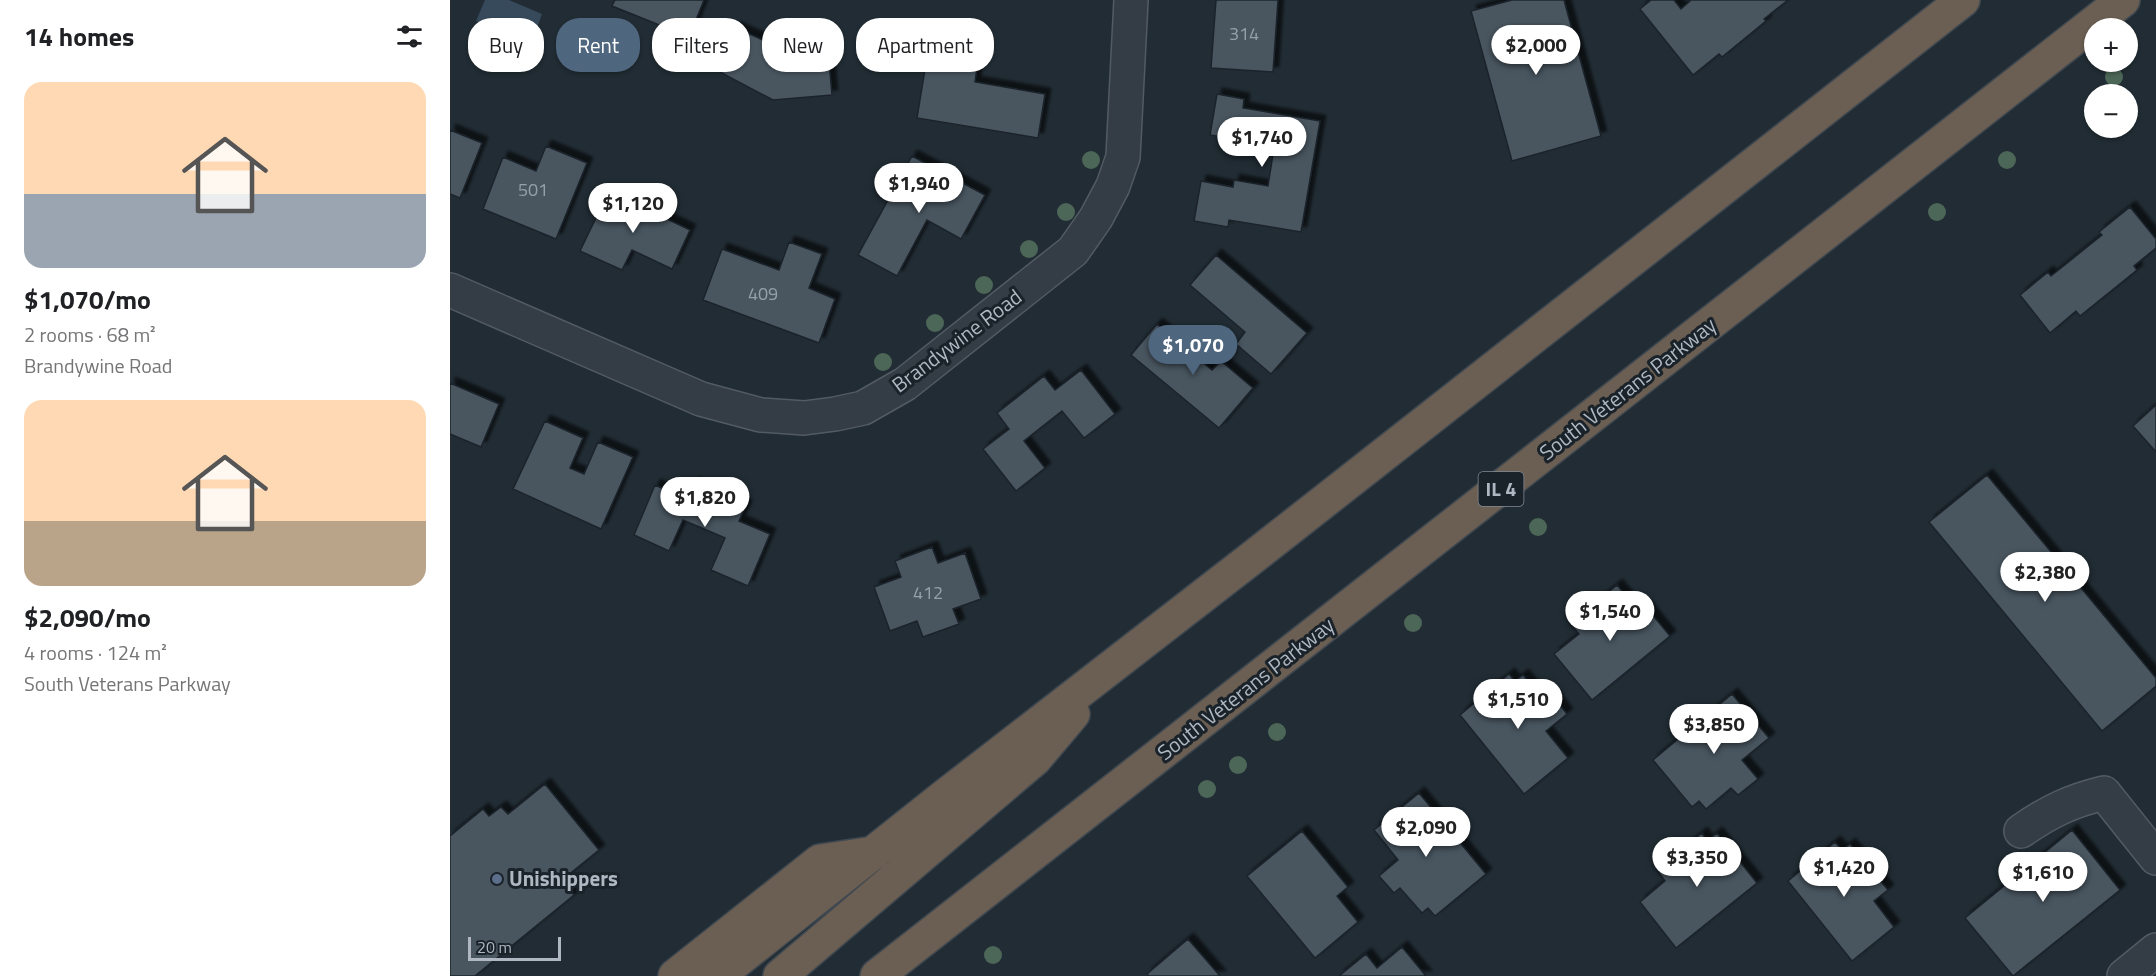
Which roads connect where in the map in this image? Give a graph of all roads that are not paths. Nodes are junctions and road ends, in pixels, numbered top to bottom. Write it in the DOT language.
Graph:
graph roads {
  1 [pos="1131,0"];
  2 [pos="1962,0"];
  3 [pos="2123,0"];
  4 [pos="450,290"];
  5 [pos="1117,662"];
  6 [pos="2021,831"];
  7 [pos="876,852"];
  8 [pos="2156,858"];
  9 [pos="2156,950"];
  10 [pos="675,976"];
  11 [pos="718,976"];
  12 [pos="780,976"];
  13 [pos="877,976"];
  14 [pos="2124,976"];
  1 -- 4 [label="street, Brandywine Road"];
  2 -- 5 [label="highway"];
  3 -- 13 [label="highway, South Veterans Parkway / IL 4"];
  5 -- 7 [label="highway"];
  5 -- 12 [label="highway"];
  6 -- 8 [label="street"];
  7 -- 10 [label="highway"];
  7 -- 11 [label="highway"];
  9 -- 14 [label="street"];
}
